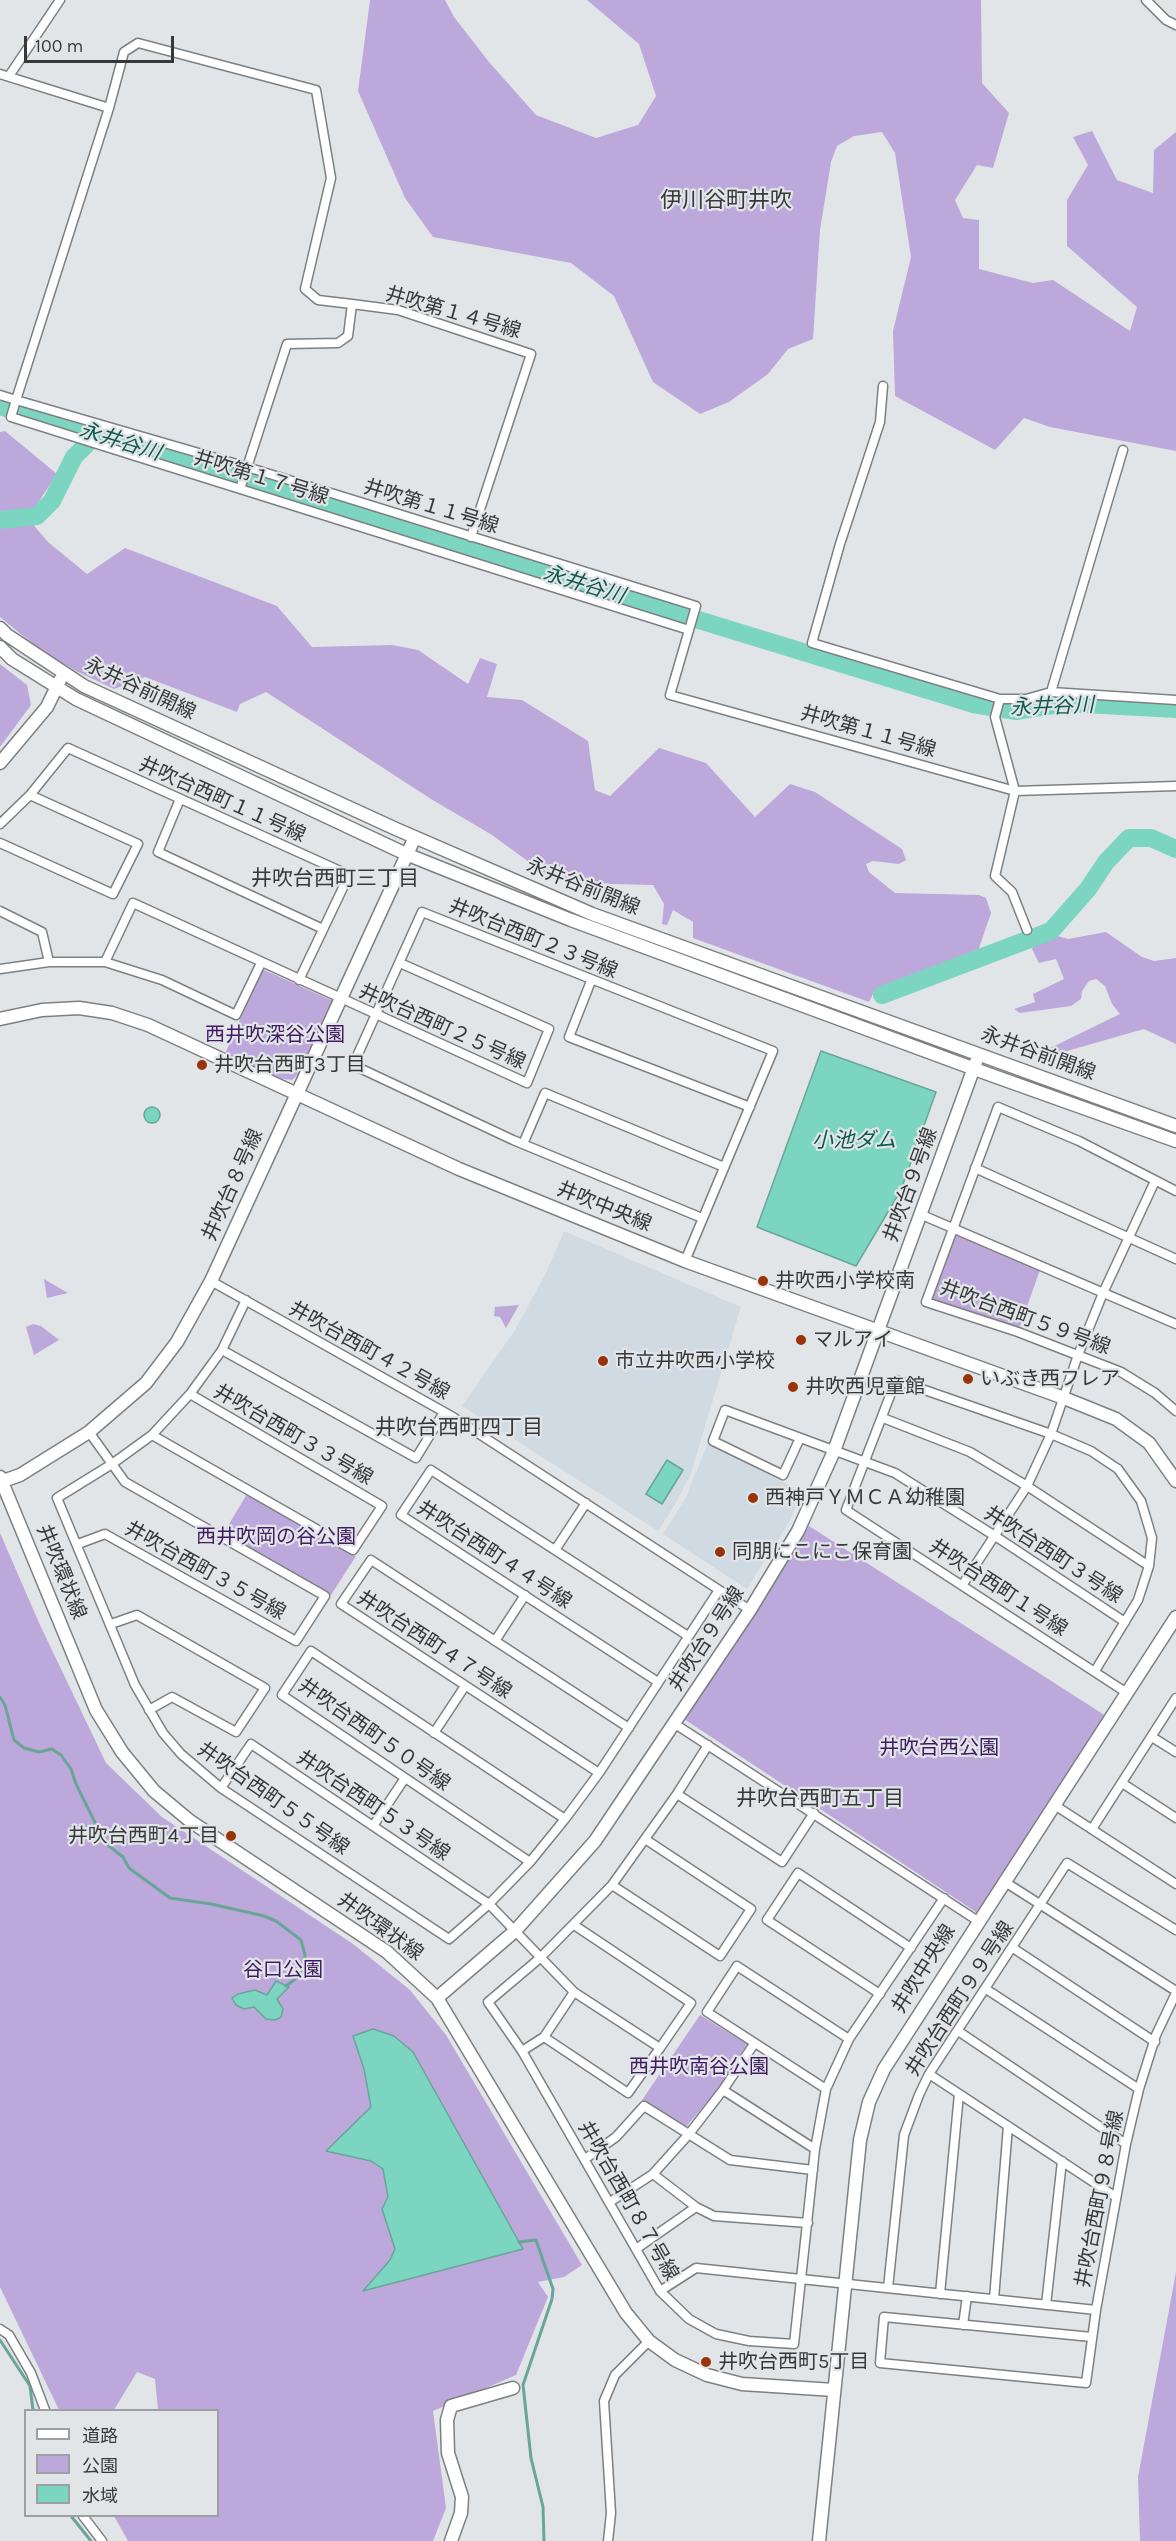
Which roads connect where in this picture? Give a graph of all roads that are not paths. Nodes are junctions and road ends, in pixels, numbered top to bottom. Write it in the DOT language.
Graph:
graph roads {
  1 [pos="60,0"];
  2 [pos="1146,0"];
  3 [pos="1176,25"];
  4 [pos="4,75"];
  5 [pos="109,108"];
  6 [pos="352,304"];
  7 [pos="883,386"];
  8 [pos="0,395"];
  9 [pos="16,402"];
  10 [pos="1123,450"];
  11 [pos="247,467"];
  12 [pos="240,489"];
  13 [pos="471,537"];
  14 [pos="690,627"];
  15 [pos="0,628"];
  16 [pos="0,647"];
  17 [pos="63,674"];
  18 [pos="57,687"];
  19 [pos="1051,692"];
  20 [pos="1176,700"];
  21 [pos="999,701"];
  22 [pos="0,763"];
  23 [pos="1176,786"];
  24 [pos="1016,791"];
  25 [pos="30,795"];
  26 [pos="180,799"];
  27 [pos="0,824"];
  28 [pos="415,837"];
  29 [pos="0,843"];
  30 [pos="406,854"];
  31 [pos="0,911"];
  32 [pos="323,929"];
  33 [pos="1027,930"];
  34 [pos="49,962"];
  35 [pos="105,962"];
  36 [pos="261,963"];
  37 [pos="400,963"];
  38 [pos="0,969"];
  39 [pos="299,980"];
  40 [pos="591,981"];
  41 [pos="339,999"];
  42 [pos="376,1014"];
  43 [pos="0,1019"];
  44 [pos="979,1053"];
  45 [pos="974,1069"];
  46 [pos="296,1093"];
  47 [pos="750,1107"];
  48 [pos="1176,1126"];
  49 [pos="1176,1141"];
  50 [pos="523,1144"];
  51 [pos="724,1167"];
  52 [pos="975,1168"];
  53 [pos="1155,1181"];
  54 [pos="1176,1191"];
  55 [pos="922,1215"];
  56 [pos="702,1218"];
  57 [pos="952,1229"];
  58 [pos="1128,1236"];
  59 [pos="1176,1259"];
  60 [pos="685,1261"];
  61 [pos="211,1281"];
  62 [pos="1103,1293"];
  63 [pos="246,1300"];
  64 [pos="1176,1324"];
  65 [pos="878,1332"];
  66 [pos="222,1350"];
  67 [pos="1078,1355"];
  68 [pos="190,1394"];
  69 [pos="1064,1398"];
  70 [pos="444,1412"];
  71 [pos="1176,1412"];
  72 [pos="883,1418"];
  73 [pos="89,1432"];
  74 [pos="1051,1434"];
  75 [pos="152,1435"];
  76 [pos="800,1438"];
  77 [pos="834,1451"];
  78 [pos="866,1462"];
  79 [pos="112,1464"];
  80 [pos="1,1479"];
  81 [pos="1176,1481"];
  82 [pos="1027,1486"];
  83 [pos="586,1503"];
  84 [pos="995,1536"];
  85 [pos="78,1544"];
  86 [pos="555,1550"];
  87 [pos="1149,1566"];
  88 [pos="963,1584"];
  89 [pos="720,1590"];
  90 [pos="525,1595"];
  91 [pos="750,1610"];
  92 [pos="1176,1617"];
  93 [pos="1125,1622"];
  94 [pos="111,1624"];
  95 [pos="688,1636"];
  96 [pos="495,1641"];
  97 [pos="1095,1671"];
  98 [pos="658,1682"];
  99 [pos="465,1686"];
  100 [pos="1127,1693"];
  101 [pos="1176,1698"];
  102 [pos="149,1710"];
  103 [pos="675,1724"];
  104 [pos="629,1728"];
  105 [pos="434,1732"];
  106 [pos="1152,1737"];
  107 [pos="708,1745"];
  108 [pos="1176,1752"];
  109 [pos="599,1773"];
  110 [pos="405,1778"];
  111 [pos="1122,1783"];
  112 [pos="221,1788"];
  113 [pos="677,1794"];
  114 [pos="1056,1806"];
  115 [pos="814,1813"];
  116 [pos="1176,1818"];
  117 [pos="565,1819"];
  118 [pos="373,1826"];
  119 [pos="1092,1829"];
  120 [pos="645,1839"];
  121 [pos="530,1862"];
  122 [pos="1005,1882"];
  123 [pos="1176,1884"];
  124 [pos="612,1885"];
  125 [pos="944,1899"];
  126 [pos="489,1904"];
  127 [pos="1042,1904"];
  128 [pos="978,1922"];
  129 [pos="574,1925"];
  130 [pos="1176,1930"];
  131 [pos="515,1932"];
  132 [pos="911,1948"];
  133 [pos="1013,1948"];
  134 [pos="540,1958"];
  135 [pos="986,1989"];
  136 [pos="574,1992"];
  137 [pos="1176,1992"];
  138 [pos="880,1994"];
  139 [pos="436,1998"];
  140 [pos="957,2031"];
  141 [pos="544,2037"];
  142 [pos="849,2039"];
  143 [pos="1155,2042"];
  144 [pos="754,2044"];
  145 [pos="660,2048"];
  146 [pos="522,2051"];
  147 [pos="928,2074"];
  148 [pos="826,2089"];
  149 [pos="1139,2089"];
  150 [pos="723,2090"];
  151 [pos="959,2094"];
  152 [pos="1008,2126"];
  153 [pos="689,2134"];
  154 [pos="1126,2144"];
  155 [pos="815,2149"];
  156 [pos="585,2159"];
  157 [pos="1062,2161"];
  158 [pos="813,2170"];
  159 [pos="653,2174"];
  160 [pos="1116,2197"];
  161 [pos="610,2202"];
  162 [pos="696,2207"];
  163 [pos="808,2223"];
  164 [pos="636,2249"];
  165 [pos="801,2279"];
  166 [pos="844,2283"];
  167 [pos="888,2288"];
  168 [pos="660,2291"];
  169 [pos="940,2294"];
  170 [pos="968,2296"];
  171 [pos="994,2299"];
  172 [pos="1047,2305"];
  173 [pos="1096,2310"];
  174 [pos="963,2325"];
  175 [pos="0,2329"];
  176 [pos="1092,2337"];
  177 [pos="649,2341"];
  178 [pos="513,2388"];
  179 [pos="834,2390"];
  180 [pos="45,2409"];
  181 [pos="84,2517"];
  182 [pos="102,2541"];
  183 [pos="451,2541"];
  184 [pos="608,2541"];
  185 [pos="819,2541"];
  1 -- 4 [label="street"];
  2 -- 3 [label="street"];
  4 -- 5 [label="street"];
  5 -- 6 [label="street"];
  5 -- 9 [label="street"];
  6 -- 11 [label="street"];
  6 -- 13 [label="street, 井吹第１４号線"];
  7 -- 21 [label="street"];
  8 -- 9 [label="street, 井吹第１１号線"];
  9 -- 11 [label="street, 井吹第１１号線"];
  9 -- 12 [label="street, 井吹第１７号線"];
  10 -- 19 [label="street"];
  11 -- 12 [label="street"];
  11 -- 13 [label="street, 井吹第１１号線"];
  12 -- 14 [label="street, 井吹第１７号線"];
  13 -- 14 [label="street, 井吹第１１号線"];
  14 -- 24 [label="street, 井吹第１１号線"];
  15 -- 17 [label="street, 永井谷前開線"];
  16 -- 18 [label="street, 永井谷前開線"];
  17 -- 18 [label="street"];
  17 -- 28 [label="street, 永井谷前開線"];
  18 -- 22 [label="street"];
  18 -- 30 [label="street, 永井谷前開線"];
  19 -- 20 [label="street"];
  19 -- 21 [label="street"];
  21 -- 24 [label="street"];
  23 -- 24 [label="street"];
  24 -- 33 [label="street"];
  25 -- 26 [label="street, 井吹台西町１１号線"];
  25 -- 27 [label="street, 井吹台西町１１号線"];
  25 -- 29 [label="street"];
  26 -- 32 [label="street"];
  26 -- 32 [label="street, 井吹台西町１１号線"];
  28 -- 30 [label="street, 井吹台８号線"];
  28 -- 44 [label="street, 永井谷前開線"];
  30 -- 41 [label="street, 井吹台８号線"];
  30 -- 45 [label="street, 永井谷前開線"];
  31 -- 34 [label="street"];
  32 -- 39 [label="street, 井吹台西町１１号線"];
  34 -- 35 [label="street"];
  34 -- 38 [label="street"];
  35 -- 36 [label="street"];
  35 -- 36 [label="street, 井吹台西町２５号線"];
  36 -- 39 [label="street, 井吹台西町２５号線"];
  37 -- 40 [label="street, 井吹台西町２３号線"];
  37 -- 42 [label="street, 井吹台西町２３号線"];
  37 -- 42 [label="street, 井吹台西町２５号線"];
  39 -- 41 [label="street, 井吹台西町２５号線"];
  40 -- 47 [label="street"];
  40 -- 47 [label="street, 井吹台西町２３号線"];
  41 -- 42 [label="street, 井吹台西町２５号線"];
  41 -- 46 [label="street, 井吹台８号線"];
  42 -- 50 [label="street, 井吹台西町２３号線"];
  43 -- 46 [label="street, 井吹中央線"];
  44 -- 45 [label="street, 井吹台９号線"];
  44 -- 48 [label="street, 永井谷前開線"];
  45 -- 49 [label="street, 永井谷前開線"];
  45 -- 55 [label="street, 井吹台９号線"];
  46 -- 60 [label="street, 井吹中央線"];
  46 -- 61 [label="street, 井吹台８号線"];
  47 -- 51 [label="street, 井吹台西町２３号線"];
  50 -- 51 [label="street"];
  50 -- 56 [label="street, 井吹台西町２３号線"];
  51 -- 56 [label="street, 井吹台西町２３号線"];
  52 -- 53 [label="street, 井吹台西町５９号線"];
  52 -- 57 [label="street, 井吹台西町５９号線"];
  52 -- 58 [label="street"];
  53 -- 54 [label="street, 井吹台西町５９号線"];
  53 -- 58 [label="street"];
  55 -- 57 [label="street"];
  55 -- 65 [label="street, 井吹台９号線"];
  56 -- 60 [label="street, 井吹台西町２３号線"];
  57 -- 62 [label="street"];
  57 -- 67 [label="street, 井吹台西町５９号線"];
  58 -- 59 [label="street"];
  58 -- 62 [label="street"];
  60 -- 65 [label="street, 井吹中央線"];
  61 -- 63 [label="street, 井吹台西町４２号線"];
  61 -- 73 [label="street, 井吹台８号線"];
  62 -- 64 [label="street"];
  62 -- 67 [label="street"];
  63 -- 66 [label="street, 井吹台西町５５号線"];
  63 -- 70 [label="street, 井吹台西町４２号線"];
  65 -- 69 [label="street, 井吹中央線"];
  65 -- 77 [label="street, 井吹台９号線"];
  66 -- 68 [label="street, 井吹台西町５５号線"];
  66 -- 70 [label="street"];
  67 -- 69 [label="street"];
  67 -- 71 [label="street, 井吹台西町５９号線"];
  68 -- 75 [label="street, 井吹台西町５５号線"];
  68 -- 75 [label="street, 井吹台西町３３号線"];
  69 -- 74 [label="street"];
  69 -- 81 [label="street, 井吹中央線"];
  70 -- 83 [label="street, 井吹台西町４２号線"];
  72 -- 74 [label="street, 井吹台西町１号線"];
  72 -- 78 [label="street, 井吹台西町１号線"];
  72 -- 82 [label="street"];
  73 -- 79 [label="street, 井吹台西町３５号線"];
  73 -- 80 [label="street, 井吹台８号線"];
  74 -- 82 [label="street"];
  74 -- 87 [label="street, 井吹台西町１号線"];
  75 -- 79 [label="street, 井吹台西町５５号線"];
  76 -- 76 [label="street, 井吹台西町３号線"];
  76 -- 77 [label="street, 井吹台西町３号線"];
  77 -- 78 [label="street, 井吹台西町３号線"];
  77 -- 91 [label="street, 井吹台９号線"];
  78 -- 84 [label="street, 井吹台西町３号線"];
  78 -- 88 [label="street, 井吹台西町１号線"];
  79 -- 85 [label="street, 井吹台西町５５号線"];
  79 -- 85 [label="street, 井吹台西町３５号線"];
  80 -- 139 [label="street, 井吹環状線"];
  82 -- 84 [label="street"];
  82 -- 87 [label="street"];
  83 -- 86 [label="street"];
  83 -- 89 [label="street, 井吹台西町４２号線"];
  84 -- 88 [label="street"];
  84 -- 93 [label="street, 井吹台西町３号線"];
  85 -- 94 [label="street, 井吹台西町５５号線"];
  86 -- 90 [label="street, 井吹台西町４４号線"];
  86 -- 95 [label="street, 井吹台西町４４号線"];
  87 -- 93 [label="street, 井吹台西町１号線"];
  88 -- 97 [label="street, 井吹台西町１号線"];
  89 -- 91 [label="street, 井吹台西町４２号線"];
  89 -- 95 [label="street, 井吹台西町５５号線"];
  90 -- 96 [label="street"];
  90 -- 98 [label="street, 井吹台西町４４号線"];
  91 -- 103 [label="street, 井吹台９号線"];
  92 -- 100 [label="street, 井吹中央線"];
  93 -- 97 [label="street, 井吹台西町１号線"];
  94 -- 102 [label="street, 井吹台西町５５号線"];
  94 -- 102 [label="street"];
  95 -- 98 [label="street, 井吹台西町５５号線"];
  96 -- 99 [label="street, 井吹台西町４７号線"];
  96 -- 104 [label="street, 井吹台西町４７号線"];
  97 -- 100 [label="street, 井吹台西町１号線"];
  98 -- 104 [label="street, 井吹台西町５５号線"];
  99 -- 105 [label="street"];
  99 -- 109 [label="street, 井吹台西町４７号線"];
  100 -- 114 [label="street, 井吹中央線"];
  101 -- 106 [label="street"];
  102 -- 112 [label="street, 井吹台西町５５号線"];
  103 -- 107 [label="street"];
  103 -- 131 [label="street, 井吹台９号線"];
  104 -- 109 [label="street, 井吹台西町５５号線"];
  105 -- 110 [label="street, 井吹台西町５０号線"];
  105 -- 117 [label="street, 井吹台西町５０号線"];
  106 -- 108 [label="street"];
  106 -- 111 [label="street"];
  107 -- 113 [label="street, 井吹台西町８７号線"];
  107 -- 115 [label="street"];
  109 -- 117 [label="street, 井吹台西町５５号線"];
  110 -- 118 [label="street"];
  110 -- 121 [label="street, 井吹台西町５０号線"];
  111 -- 116 [label="street"];
  111 -- 119 [label="street"];
  112 -- 118 [label="street, 井吹台西町５３号線"];
  112 -- 126 [label="street, 井吹台西町５５号線"];
  113 -- 115 [label="street"];
  113 -- 120 [label="street, 井吹台西町８７号線"];
  114 -- 119 [label="street"];
  114 -- 122 [label="street, 井吹中央線"];
  115 -- 125 [label="street"];
  117 -- 121 [label="street, 井吹台西町５５号線"];
  118 -- 126 [label="street, 井吹台西町５３号線"];
  119 -- 123 [label="street"];
  120 -- 124 [label="street, 井吹台西町８７号線"];
  120 -- 124 [label="street"];
  121 -- 126 [label="street, 井吹台西町５５号線"];
  122 -- 127 [label="street"];
  122 -- 128 [label="street, 井吹中央線"];
  124 -- 129 [label="street, 井吹台西町８７号線"];
  125 -- 128 [label="street"];
  125 -- 132 [label="street, 井吹台西町８７号線"];
  126 -- 131 [label="street, 井吹台西町５３号線"];
  127 -- 130 [label="street, 井吹台西町９９号線"];
  127 -- 133 [label="street, 井吹台西町９９号線"];
  127 -- 137 [label="street"];
  128 -- 166 [label="street, 井吹中央線"];
  129 -- 134 [label="street, 井吹台西町８７号線"];
  129 -- 145 [label="street"];
  131 -- 134 [label="street, 井吹台西町５３号線"];
  131 -- 139 [label="street, 井吹台９号線"];
  132 -- 138 [label="street, 井吹台西町８７号線"];
  132 -- 138 [label="street"];
  133 -- 135 [label="street, 井吹台西町９９号線"];
  133 -- 143 [label="street"];
  134 -- 136 [label="street, 井吹台西町５３号線"];
  134 -- 146 [label="street, 井吹台西町８７号線"];
  135 -- 140 [label="street, 井吹台西町９９号線"];
  135 -- 149 [label="street"];
  136 -- 141 [label="street"];
  136 -- 145 [label="street, 井吹台西町５３号線"];
  137 -- 143 [label="street, 井吹台西町９８号線"];
  138 -- 142 [label="street, 井吹台西町８７号線"];
  139 -- 177 [label="street, 井吹環状線"];
  140 -- 147 [label="street, 井吹台西町９９号線"];
  140 -- 154 [label="street"];
  141 -- 145 [label="street"];
  141 -- 146 [label="street"];
  142 -- 144 [label="street"];
  142 -- 148 [label="street, 井吹台西町８７号線"];
  143 -- 149 [label="street, 井吹台西町９８号線"];
  144 -- 148 [label="street"];
  144 -- 150 [label="street"];
  146 -- 156 [label="street, 井吹台西町８７号線"];
  147 -- 151 [label="street"];
  147 -- 167 [label="street, 井吹台西町９９号線"];
  148 -- 155 [label="street, 井吹台西町８７号線"];
  149 -- 154 [label="street, 井吹台西町９８号線"];
  150 -- 153 [label="street"];
  150 -- 155 [label="street"];
  151 -- 152 [label="street"];
  151 -- 169 [label="street"];
  152 -- 157 [label="street"];
  152 -- 171 [label="street"];
  153 -- 156 [label="street"];
  153 -- 158 [label="street"];
  153 -- 159 [label="street"];
  154 -- 160 [label="street, 井吹台西町９８号線"];
  155 -- 158 [label="street, 井吹台西町８７号線"];
  156 -- 161 [label="street, 井吹台西町８７号線"];
  157 -- 160 [label="street"];
  157 -- 172 [label="street"];
  158 -- 163 [label="street, 井吹台西町８７号線"];
  159 -- 161 [label="street"];
  159 -- 162 [label="street"];
  160 -- 173 [label="street, 井吹台西町９８号線"];
  161 -- 164 [label="street, 井吹台西町８７号線"];
  162 -- 163 [label="street"];
  162 -- 164 [label="street"];
  163 -- 165 [label="street, 井吹台西町８７号線"];
  164 -- 168 [label="street, 井吹台西町８７号線"];
  165 -- 166 [label="street, 井吹台西町９８号線"];
  165 -- 168 [label="street, 井吹台西町９８号線"];
  165 -- 168 [label="street, 井吹台西町８７号線"];
  166 -- 167 [label="street, 井吹台西町９８号線"];
  166 -- 179 [label="street, 井吹中央線"];
  167 -- 169 [label="street, 井吹台西町９８号線"];
  169 -- 170 [label="street, 井吹台西町９８号線"];
  170 -- 171 [label="street, 井吹台西町９８号線"];
  170 -- 174 [label="street"];
  171 -- 172 [label="street, 井吹台西町９８号線"];
  172 -- 173 [label="street, 井吹台西町９８号線"];
  173 -- 176 [label="street"];
  174 -- 176 [label="street"];
  174 -- 176 [label="street"];
  175 -- 180 [label="street"];
  177 -- 179 [label="street, 井吹環状線"];
  177 -- 184 [label="street"];
  178 -- 183 [label="street"];
  179 -- 185 [label="street, 井吹中央線"];
  181 -- 182 [label="street"];
}
